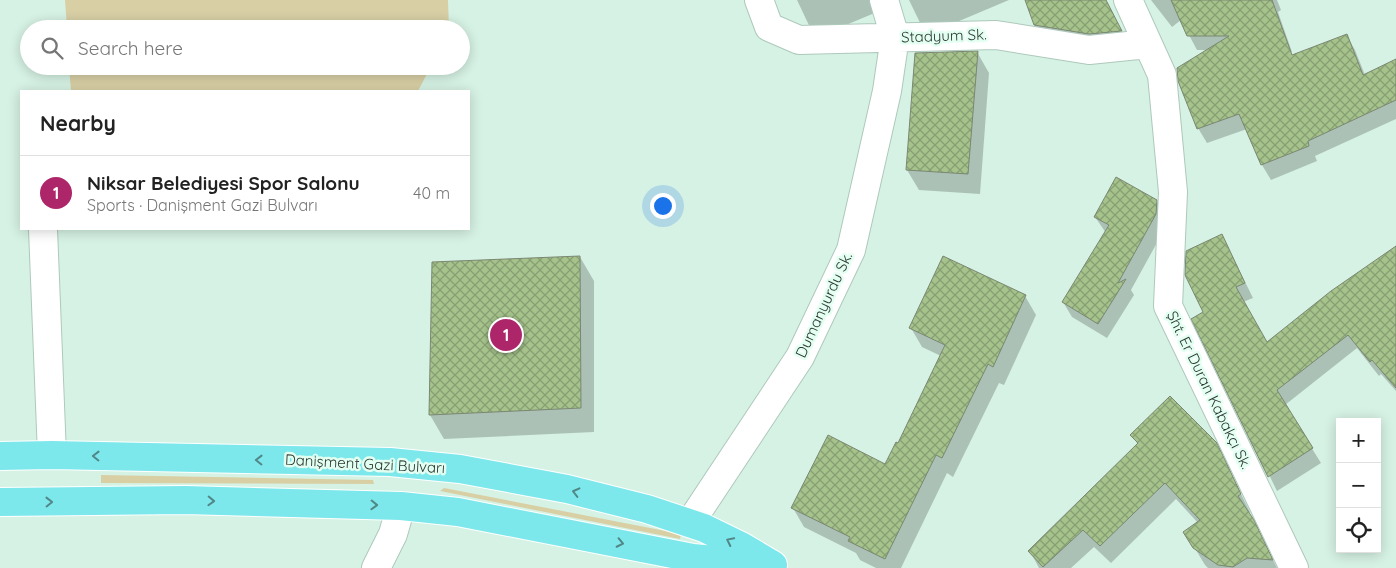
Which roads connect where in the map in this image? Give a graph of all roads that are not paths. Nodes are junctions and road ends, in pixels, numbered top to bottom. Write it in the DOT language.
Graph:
graph roads {
  1 [pos="759,0"];
  2 [pos="884,0"];
  3 [pos="1128,0"];
  4 [pos="896,37"];
  5 [pos="1148,44"];
  6 [pos="43,230"];
  7 [pos="52,455"];
  8 [pos="0,456"];
  9 [pos="0,502"];
  10 [pos="401,506"];
  11 [pos="690,523"];
  12 [pos="777,567"];
  13 [pos="376,568"];
  14 [pos="1294,568"];
  1 -- 4 [label="street, Stadyum Sk."];
  2 -- 4 [label="street, Dumanyurdu Sk."];
  3 -- 5 [label="street, Şht. Er Duran Kabakçı Sk."];
  4 -- 5 [label="street, Stadyum Sk."];
  4 -- 11 [label="street, Dumanyurdu Sk."];
  5 -- 14 [label="street, Şht. Er Duran Kabakçı Sk."];
  6 -- 7 [label="street"];
  7 -- 8 [label="main road, Danişment Gazi Bulvarı"];
  11 -- 7 [label="main road, Danişment Gazi Bulvarı, one-way"];
  9 -- 10 [label="main road, Danişment Gazi Bulvarı, one-way"];
  10 -- 12 [label="main road, Danişment Gazi Bulvarı, one-way"];
  10 -- 13 [label="street"];
  12 -- 11 [label="main road, Danişment Gazi Bulvarı, one-way"];
}
